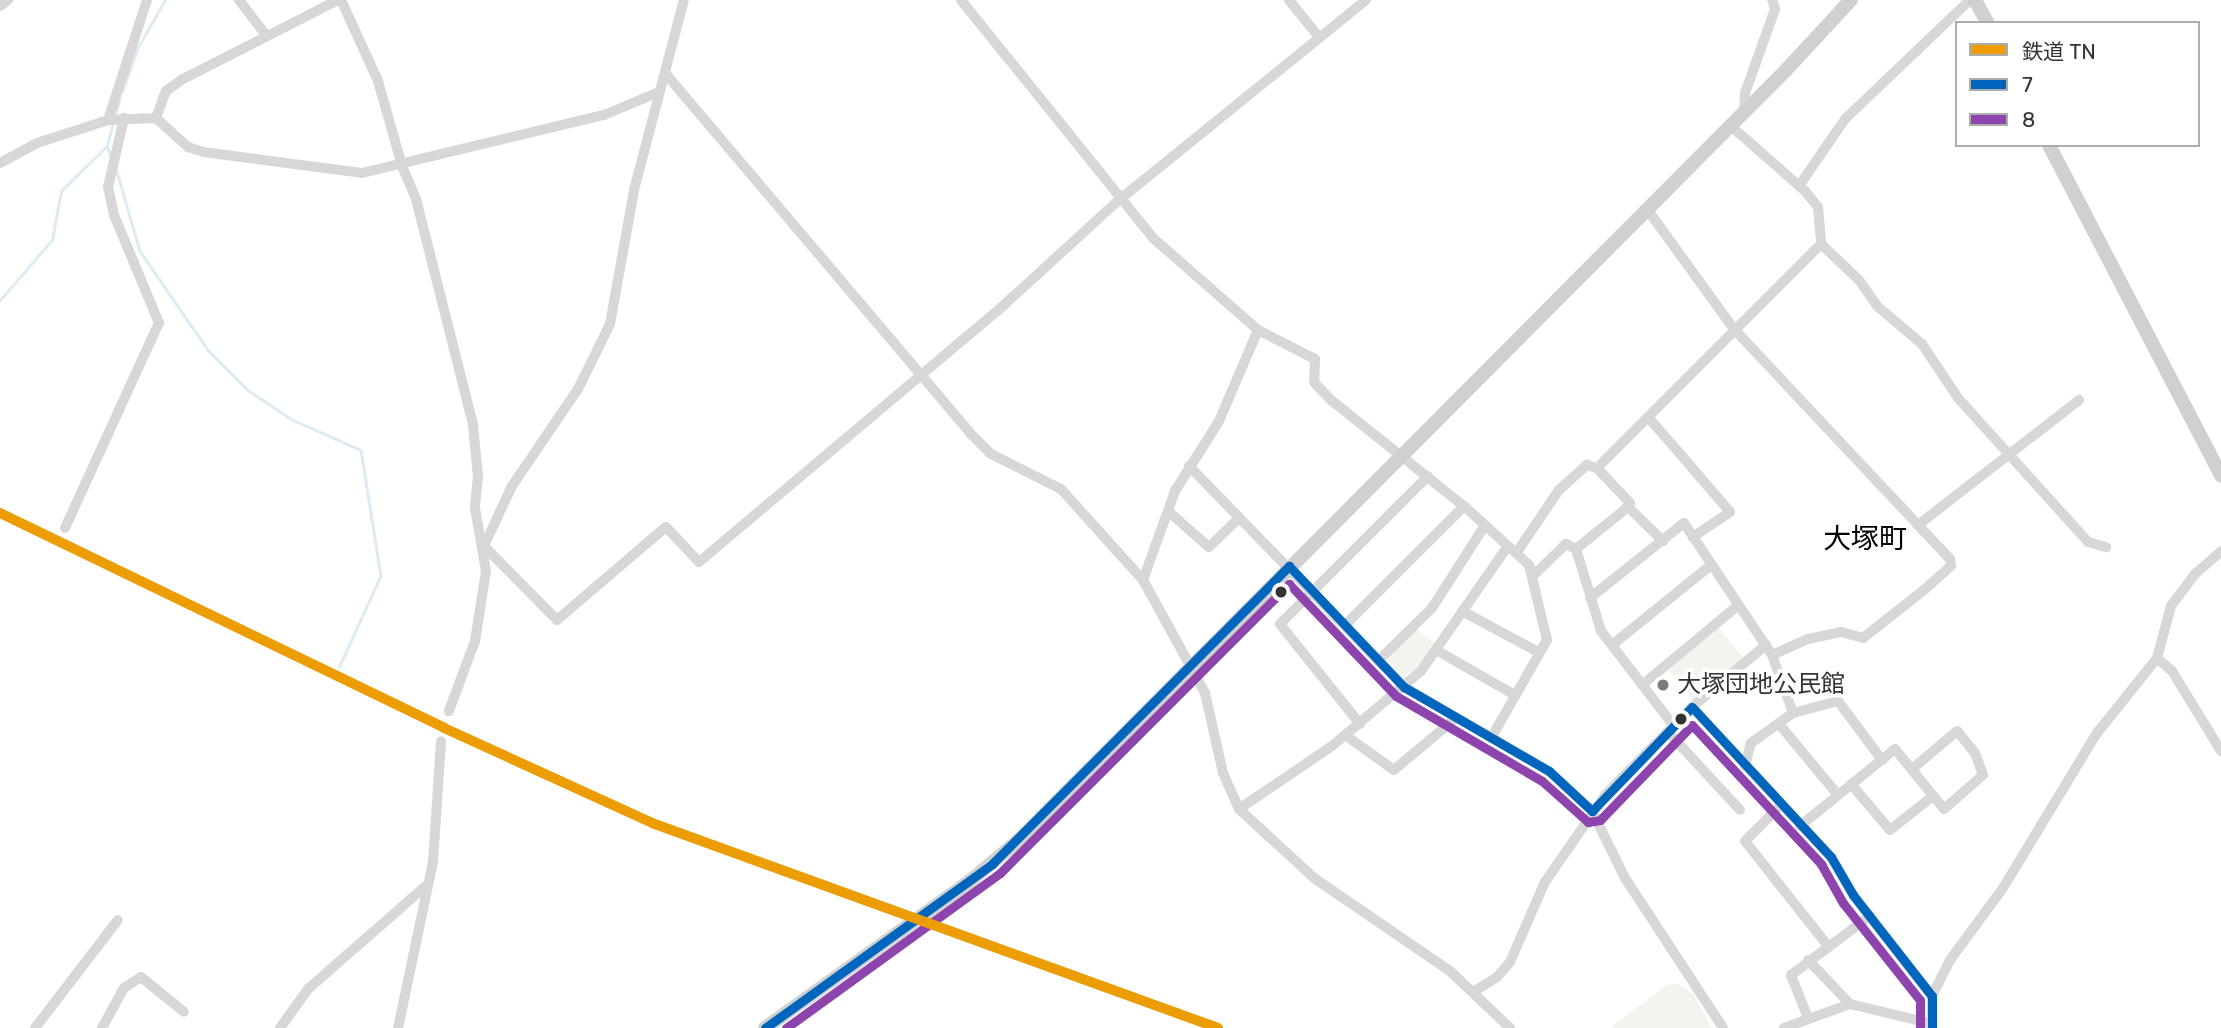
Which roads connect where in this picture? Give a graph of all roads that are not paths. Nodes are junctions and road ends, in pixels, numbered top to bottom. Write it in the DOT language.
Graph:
graph roads {
  1 [pos="8,0"];
  2 [pos="147,0"];
  3 [pos="239,0"];
  4 [pos="340,0"];
  5 [pos="684,0"];
  6 [pos="961,0"];
  7 [pos="1289,0"];
  8 [pos="1366,0"];
  9 [pos="1772,0"];
  10 [pos="1851,0"];
  11 [pos="1973,0"];
  12 [pos="0,6"];
  13 [pos="1987,21"];
  14 [pos="266,35"];
  15 [pos="1320,37"];
  16 [pos="665,74"];
  17 [pos="659,92"];
  18 [pos="1744,113"];
  19 [pos="124,118"];
  20 [pos="156,118"];
  21 [pos="108,120"];
  22 [pos="1731,126"];
  23 [pos="2050,147"];
  24 [pos="0,163"];
  25 [pos="402,166"];
  26 [pos="1799,186"];
  27 [pos="1119,200"];
  28 [pos="1647,209"];
  29 [pos="1821,244"];
  30 [pos="1734,329"];
  31 [pos="1258,330"];
  32 [pos="921,376"];
  33 [pos="2079,400"];
  34 [pos="1649,418"];
  35 [pos="1402,455"];
  36 [pos="2010,456"];
  37 [pos="1189,466"];
  38 [pos="1597,468"];
  39 [pos="1427,476"];
  40 [pos="2221,476"];
  41 [pos="1464,506"];
  42 [pos="1628,507"];
  43 [pos="1170,512"];
  44 [pos="1239,518"];
  45 [pos="1485,525"];
  46 [pos="1918,525"];
  47 [pos="65,528"];
  48 [pos="1693,537"];
  49 [pos="1663,541"];
  50 [pos="484,546"];
  51 [pos="1508,546"];
  52 [pos="2106,547"];
  53 [pos="1576,549"];
  54 [pos="2221,551"];
  55 [pos="1517,552"];
  56 [pos="1711,565"];
  57 [pos="1289,566"];
  58 [pos="1534,575"];
  59 [pos="1143,580"];
  60 [pos="1313,592"];
  61 [pos="1590,598"];
  62 [pos="1737,606"];
  63 [pos="1462,611"];
  64 [pos="1345,625"];
  65 [pos="1612,645"];
  66 [pos="1766,645"];
  67 [pos="1436,650"];
  68 [pos="1538,652"];
  69 [pos="1772,655"];
  70 [pos="2157,658"];
  71 [pos="1378,660"];
  72 [pos="1192,665"];
  73 [pos="1642,685"];
  74 [pos="1404,687"];
  75 [pos="1515,695"];
  76 [pos="1692,707"];
  77 [pos="449,711"];
  78 [pos="1793,713"];
  79 [pos="1457,717"];
  80 [pos="1360,724"];
  81 [pos="1779,724"];
  82 [pos="1671,729"];
  83 [pos="1345,735"];
  84 [pos="1491,738"];
  85 [pos="441,741"];
  86 [pos="2221,751"];
  87 [pos="1882,760"];
  88 [pos="1745,766"];
  89 [pos="1912,769"];
  90 [pos="1851,784"];
  91 [pos="1838,795"];
  92 [pos="1933,796"];
  93 [pos="1780,806"];
  94 [pos="1239,809"];
  95 [pos="1740,810"];
  96 [pos="1592,811"];
  97 [pos="1800,826"];
  98 [pos="427,884"];
  99 [pos="1870,916"];
  100 [pos="118,920"];
  101 [pos="1828,946"];
  102 [pos="1808,960"];
  103 [pos="1473,992"];
  104 [pos="1932,996"];
  105 [pos="1850,1004"];
  106 [pos="184,1012"];
  107 [pos="1808,1018"];
  108 [pos="1930,1026"];
  109 [pos="34,1028"];
  110 [pos="102,1028"];
  111 [pos="280,1028"];
  112 [pos="398,1028"];
  113 [pos="765,1028"];
  114 [pos="1510,1028"];
  115 [pos="1723,1028"];
  116 [pos="1784,1028"];
  1 -- 12 [label="street"];
  2 -- 21 [label="street"];
  3 -- 14 [label="street"];
  4 -- 14 [label="street"];
  4 -- 25 [label="street"];
  5 -- 16 [label="street"];
  6 -- 27 [label="street"];
  7 -- 15 [label="street"];
  8 -- 15 [label="street"];
  9 -- 18 [label="street"];
  10 -- 18 [label="street"];
  11 -- 13 [label="street"];
  11 -- 26 [label="street"];
  14 -- 20 [label="street"];
  15 -- 27 [label="street"];
  16 -- 17 [label="street"];
  16 -- 32 [label="street"];
  17 -- 25 [label="street"];
  17 -- 50 [label="street"];
  18 -- 22 [label="street"];
  19 -- 20 [label="street"];
  19 -- 21 [label="street"];
  19 -- 47 [label="street"];
  20 -- 25 [label="street"];
  21 -- 24 [label="street"];
  22 -- 26 [label="street"];
  22 -- 28 [label="street"];
  23 -- 40 [label="street"];
  25 -- 50 [label="street"];
  26 -- 29 [label="street"];
  27 -- 31 [label="street"];
  27 -- 32 [label="street"];
  28 -- 30 [label="street"];
  28 -- 35 [label="street"];
  29 -- 30 [label="street"];
  29 -- 36 [label="street"];
  30 -- 34 [label="street"];
  30 -- 46 [label="street"];
  31 -- 35 [label="street"];
  31 -- 37 [label="street"];
  32 -- 50 [label="street"];
  32 -- 59 [label="street"];
  33 -- 36 [label="street"];
  34 -- 38 [label="street"];
  34 -- 48 [label="street"];
  35 -- 39 [label="street"];
  35 -- 57 [label="street"];
  36 -- 46 [label="street"];
  36 -- 52 [label="street"];
  37 -- 43 [label="street"];
  37 -- 44 [label="street"];
  38 -- 42 [label="street"];
  38 -- 55 [label="street"];
  39 -- 41 [label="street"];
  39 -- 60 [label="street"];
  41 -- 45 [label="street"];
  41 -- 64 [label="street"];
  42 -- 49 [label="street"];
  42 -- 53 [label="street"];
  43 -- 44 [label="street"];
  43 -- 59 [label="street"];
  44 -- 57 [label="street"];
  45 -- 51 [label="street"];
  45 -- 71 [label="street"];
  46 -- 69 [label="street"];
  48 -- 49 [label="street"];
  48 -- 56 [label="street"];
  49 -- 61 [label="street"];
  50 -- 77 [label="street"];
  51 -- 55 [label="street"];
  51 -- 63 [label="street"];
  53 -- 58 [label="street"];
  53 -- 61 [label="street"];
  54 -- 70 [label="street"];
  55 -- 58 [label="street"];
  56 -- 62 [label="street"];
  56 -- 65 [label="street"];
  57 -- 60 [label="street"];
  57 -- 72 [label="street"];
  58 -- 68 [label="street"];
  59 -- 72 [label="street"];
  60 -- 64 [label="street"];
  60 -- 80 [label="street"];
  61 -- 65 [label="street"];
  62 -- 66 [label="street"];
  62 -- 73 [label="street"];
  63 -- 67 [label="street"];
  63 -- 68 [label="street"];
  64 -- 71 [label="street"];
  65 -- 73 [label="street"];
  66 -- 69 [label="street"];
  66 -- 76 [label="street"];
  67 -- 74 [label="street"];
  67 -- 75 [label="street"];
  68 -- 75 [label="street"];
  69 -- 78 [label="street"];
  70 -- 86 [label="street"];
  70 -- 104 [label="street"];
  71 -- 74 [label="street"];
  72 -- 94 [label="street"];
  72 -- 113 [label="street"];
  73 -- 82 [label="street"];
  74 -- 79 [label="street"];
  74 -- 80 [label="street"];
  75 -- 84 [label="street"];
  76 -- 82 [label="street"];
  76 -- 88 [label="street"];
  78 -- 81 [label="street"];
  78 -- 87 [label="street"];
  79 -- 83 [label="street"];
  79 -- 84 [label="street"];
  80 -- 83 [label="street"];
  81 -- 88 [label="street"];
  81 -- 91 [label="street"];
  82 -- 95 [label="street"];
  82 -- 96 [label="street"];
  83 -- 94 [label="street"];
  84 -- 96 [label="street"];
  85 -- 98 [label="street"];
  87 -- 89 [label="street"];
  87 -- 90 [label="street"];
  88 -- 93 [label="street"];
  89 -- 92 [label="street"];
  89 -- 92 [label="street"];
  90 -- 91 [label="street"];
  90 -- 92 [label="street"];
  91 -- 97 [label="street"];
  93 -- 97 [label="street"];
  93 -- 101 [label="street"];
  94 -- 103 [label="street"];
  96 -- 103 [label="street"];
  96 -- 115 [label="street"];
  97 -- 99 [label="street"];
  98 -- 111 [label="street"];
  98 -- 112 [label="street"];
  99 -- 101 [label="street"];
  99 -- 104 [label="street"];
  100 -- 109 [label="street"];
  101 -- 102 [label="street"];
  102 -- 105 [label="street"];
  102 -- 107 [label="street"];
  103 -- 114 [label="street"];
  104 -- 108 [label="street"];
  105 -- 107 [label="street"];
  105 -- 108 [label="street"];
  106 -- 110 [label="street"];
  107 -- 116 [label="street"];
}
